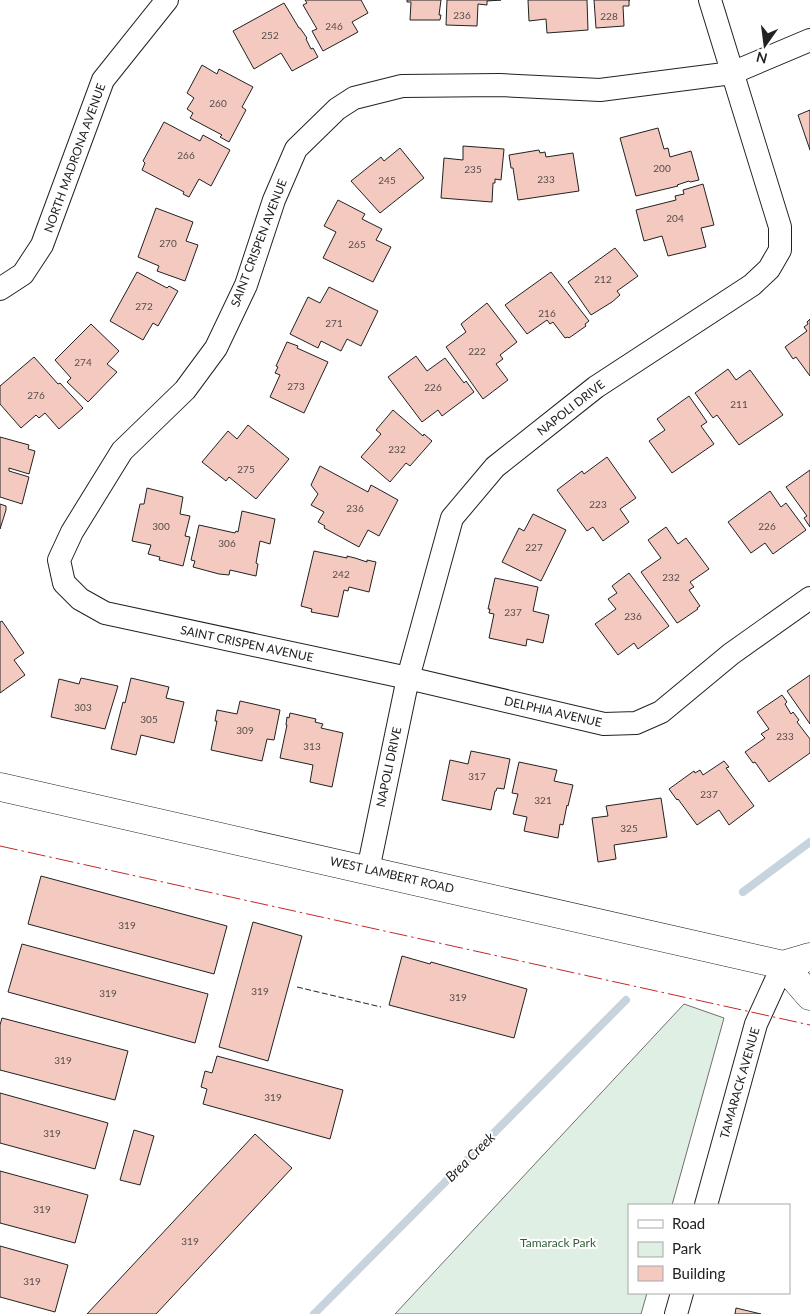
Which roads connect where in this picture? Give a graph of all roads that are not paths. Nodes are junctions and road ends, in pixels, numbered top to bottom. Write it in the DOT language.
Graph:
graph roads {
  1 [pos="166,0"];
  2 [pos="710,0"];
  3 [pos="810,40"];
  4 [pos="732,73"];
  5 [pos="0,289"];
  6 [pos="810,598"];
  7 [pos="408,678"];
  8 [pos="0,787"];
  9 [pos="368,870"];
  10 [pos="810,957"];
  11 [pos="783,965"];
  12 [pos="810,996"];
  13 [pos="706,1204"];
  14 [pos="682,1294"];
  15 [pos="676,1314"];
  1 -- 5 [label="street, NORTH MADRONA AVENUE"];
  2 -- 4 [label="street, NAPOLI DRIVE"];
  3 -- 4 [label="street, SAINT CRISPEN AVENUE"];
  4 -- 7 [label="street, NAPOLI DRIVE"];
  4 -- 7 [label="street, SAINT CRISPEN AVENUE"];
  6 -- 7 [label="street, DELPHIA AVENUE"];
  7 -- 9 [label="street, NAPOLI DRIVE"];
  8 -- 9 [label="main road, WEST LAMBERT ROAD"];
  9 -- 11 [label="main road, WEST LAMBERT ROAD"];
  10 -- 11 [label="main road, WEST LAMBERT ROAD"];
  11 -- 12 [label="main road"];
  11 -- 13 [label="street, TAMARACK AVENUE"];
  14 -- 15 [label="street"];
}
